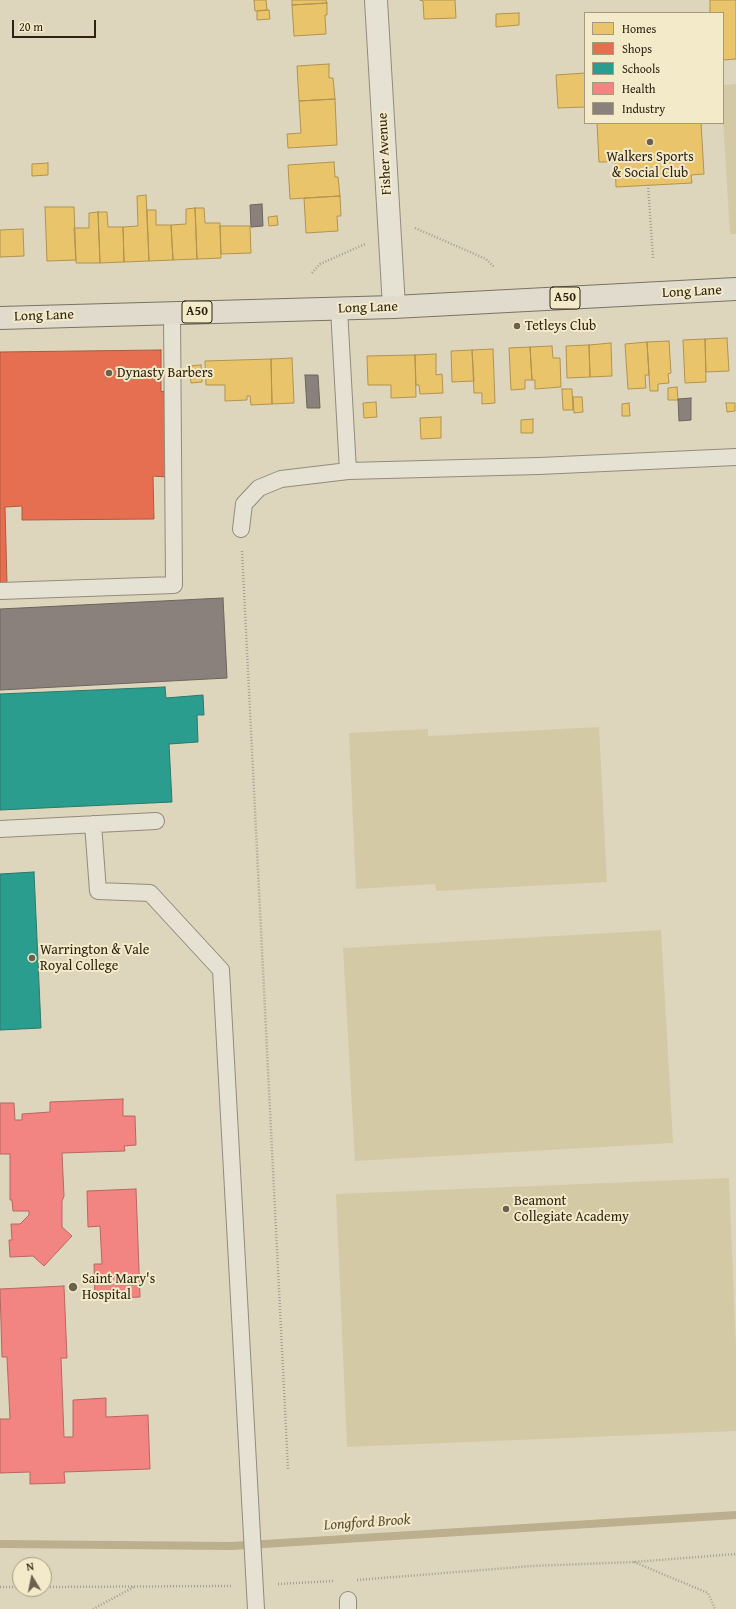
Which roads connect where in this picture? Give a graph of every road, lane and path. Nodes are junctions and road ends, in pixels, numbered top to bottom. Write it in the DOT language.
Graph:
graph roads {
  1 [pos="376,0"];
  2 [pos="648,185"];
  3 [pos="410,227"];
  4 [pos="370,243"];
  5 [pos="652,258"];
  6 [pos="494,266"];
  7 [pos="312,274"];
  8 [pos="736,289"];
  9 [pos="394,307"];
  10 [pos="339,309"];
  11 [pos="172,313"];
  12 [pos="0,318"];
  13 [pos="736,457"];
  14 [pos="348,471"];
  15 [pos="241,529"];
  16 [pos="0,591"];
  17 [pos="156,821"];
  18 [pos="93,824"];
  19 [pos="0,829"];
  20 [pos="288,1469"];
  21 [pos="736,1554"];
  22 [pos="634,1562"];
  23 [pos="351,1580"];
  24 [pos="336,1581"];
  25 [pos="272,1585"];
  26 [pos="240,1586"];
  27 [pos="0,1587"];
  28 [pos="12,1587"];
  29 [pos="52,1587"];
  30 [pos="134,1587"];
  31 [pos="93,1609"];
  32 [pos="256,1609"];
  33 [pos="715,1609"];
  1 -- 9 [label="street, Fisher Avenue"];
  2 -- 5 [label="path"];
  3 -- 6 [label="path"];
  4 -- 7 [label="path"];
  8 -- 9 [label="main road, Long Lane / A50"];
  9 -- 10 [label="main road, Long Lane / A50"];
  10 -- 11 [label="main road, Long Lane / A50"];
  10 -- 14 [label="lane"];
  11 -- 12 [label="main road, Long Lane / A50"];
  11 -- 16 [label="lane"];
  13 -- 14 [label="lane"];
  14 -- 15 [label="lane"];
  15 -- 20 [label="path"];
  17 -- 18 [label="lane"];
  18 -- 19 [label="lane"];
  18 -- 32 [label="lane"];
  21 -- 22 [label="path"];
  22 -- 23 [label="path"];
  22 -- 33 [label="path"];
  24 -- 25 [label="path"];
  26 -- 30 [label="path"];
  27 -- 28 [label="path"];
  29 -- 30 [label="path"];
  30 -- 31 [label="path"];
}
